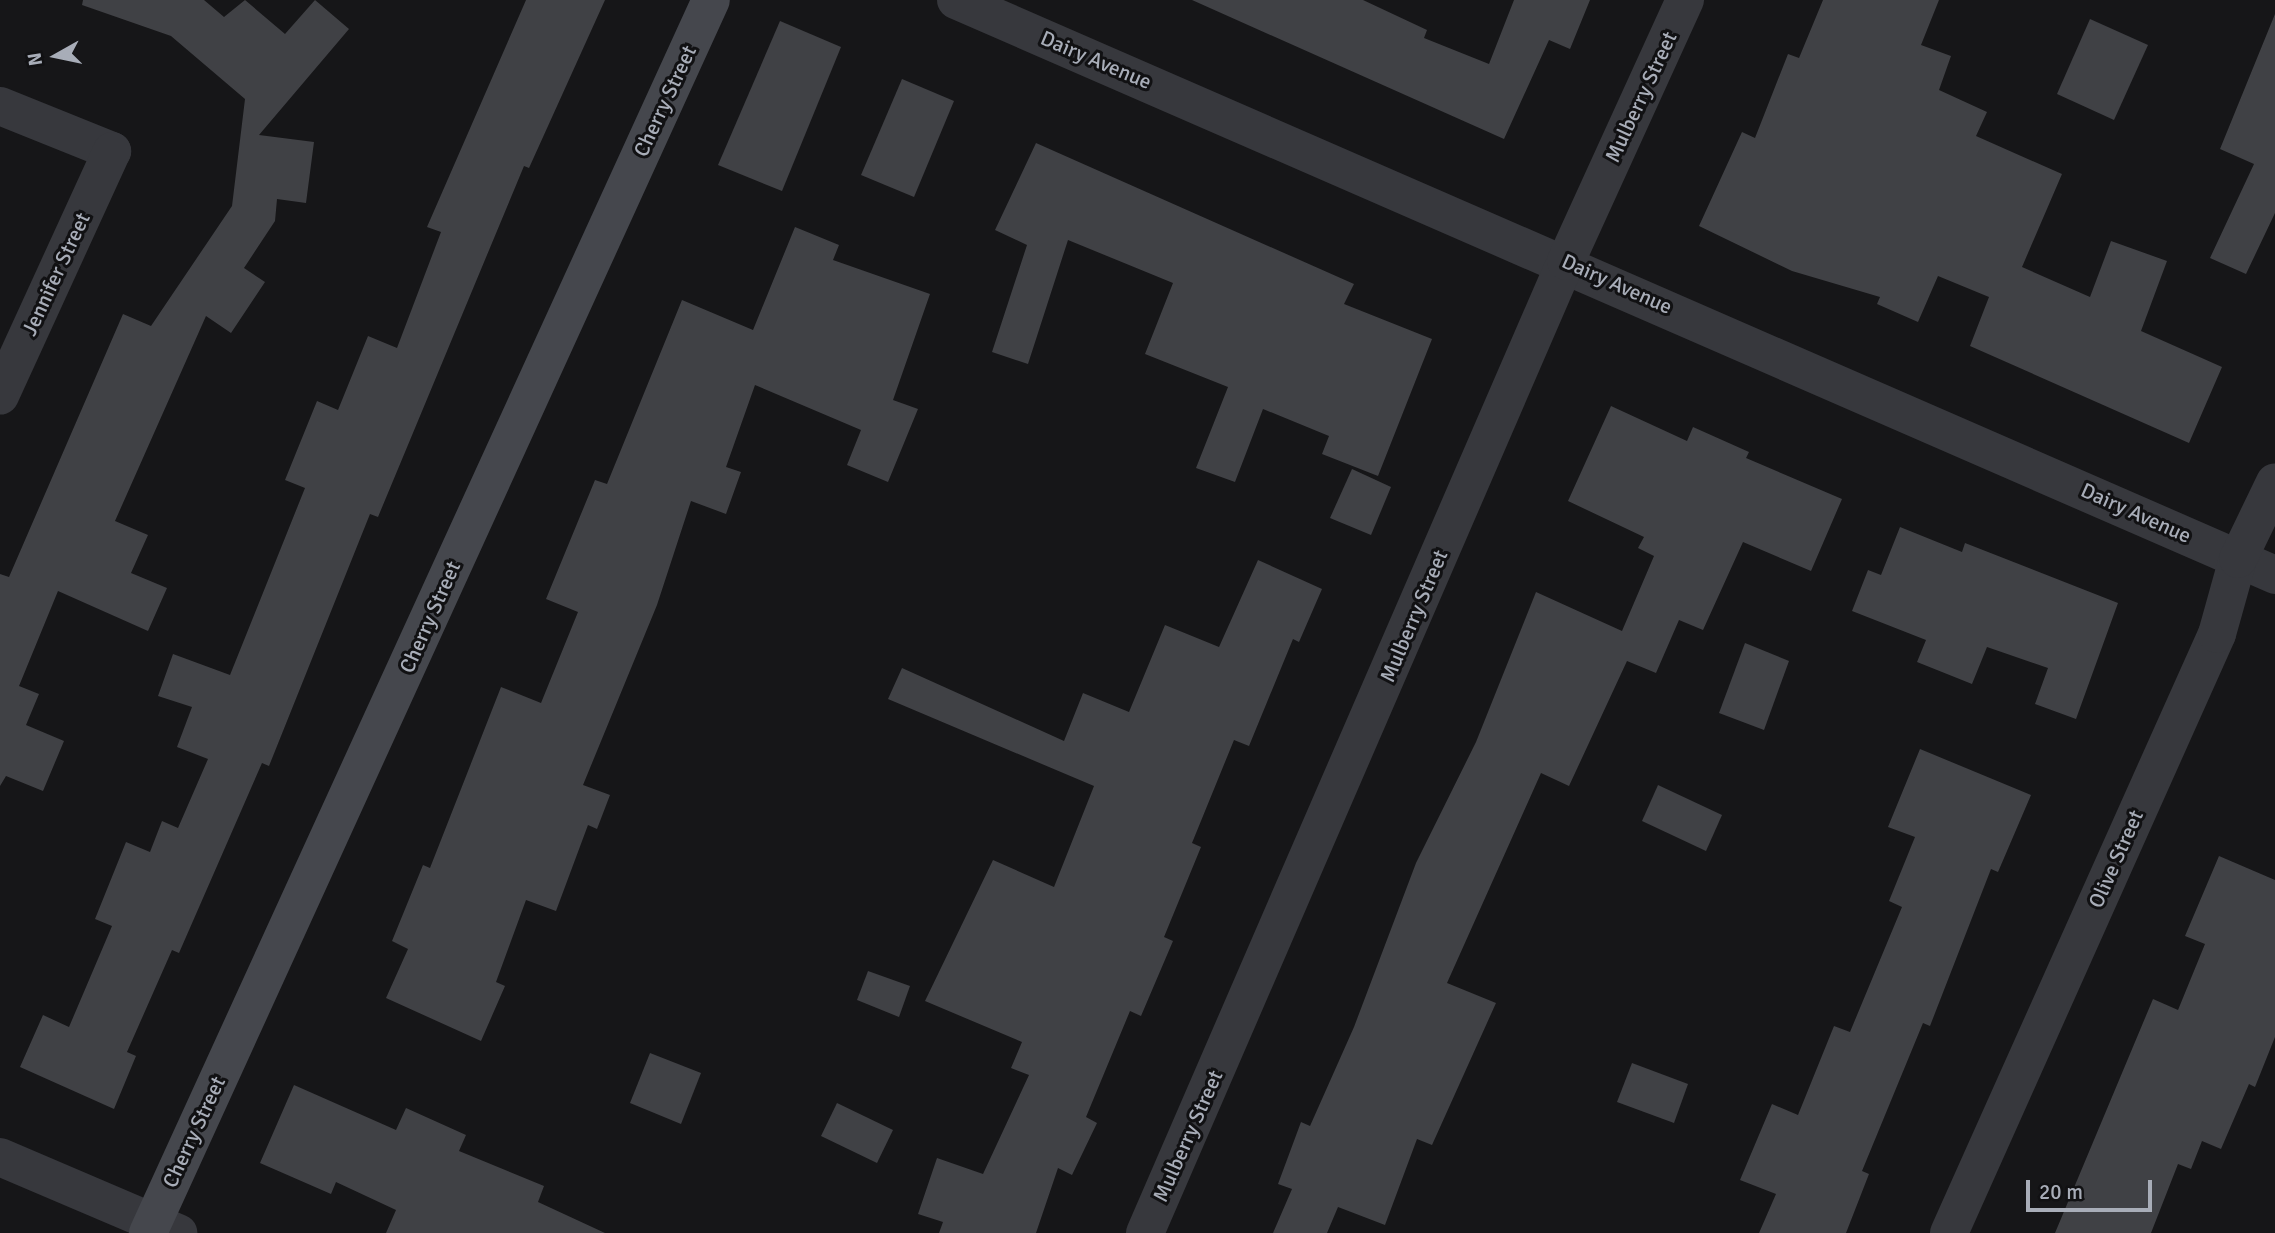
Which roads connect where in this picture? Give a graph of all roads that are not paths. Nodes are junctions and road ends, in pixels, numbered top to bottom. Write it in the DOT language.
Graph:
graph roads {
  1 [pos="711,0"];
  2 [pos="956,0"];
  3 [pos="1685,0"];
  4 [pos="0,106"];
  5 [pos="1566,261"];
  6 [pos="0,396"];
  7 [pos="2275,482"];
  8 [pos="2238,558"];
  9 [pos="2275,575"];
  10 [pos="0,1157"];
  11 [pos="160,1229"];
  12 [pos="1145,1233"];
  13 [pos="1949,1233"];
  1 -- 11 [label="street, Cherry Street"];
  2 -- 5 [label="street, Dairy Avenue"];
  3 -- 5 [label="street, Mulberry Street"];
  4 -- 6 [label="street, Jennifer Street"];
  5 -- 8 [label="street, Dairy Avenue"];
  5 -- 12 [label="street, Mulberry Street"];
  7 -- 8 [label="street, Olive Street"];
  8 -- 9 [label="street, Dairy Avenue"];
  8 -- 13 [label="street, Olive Street"];
  10 -- 11 [label="street"];
}
